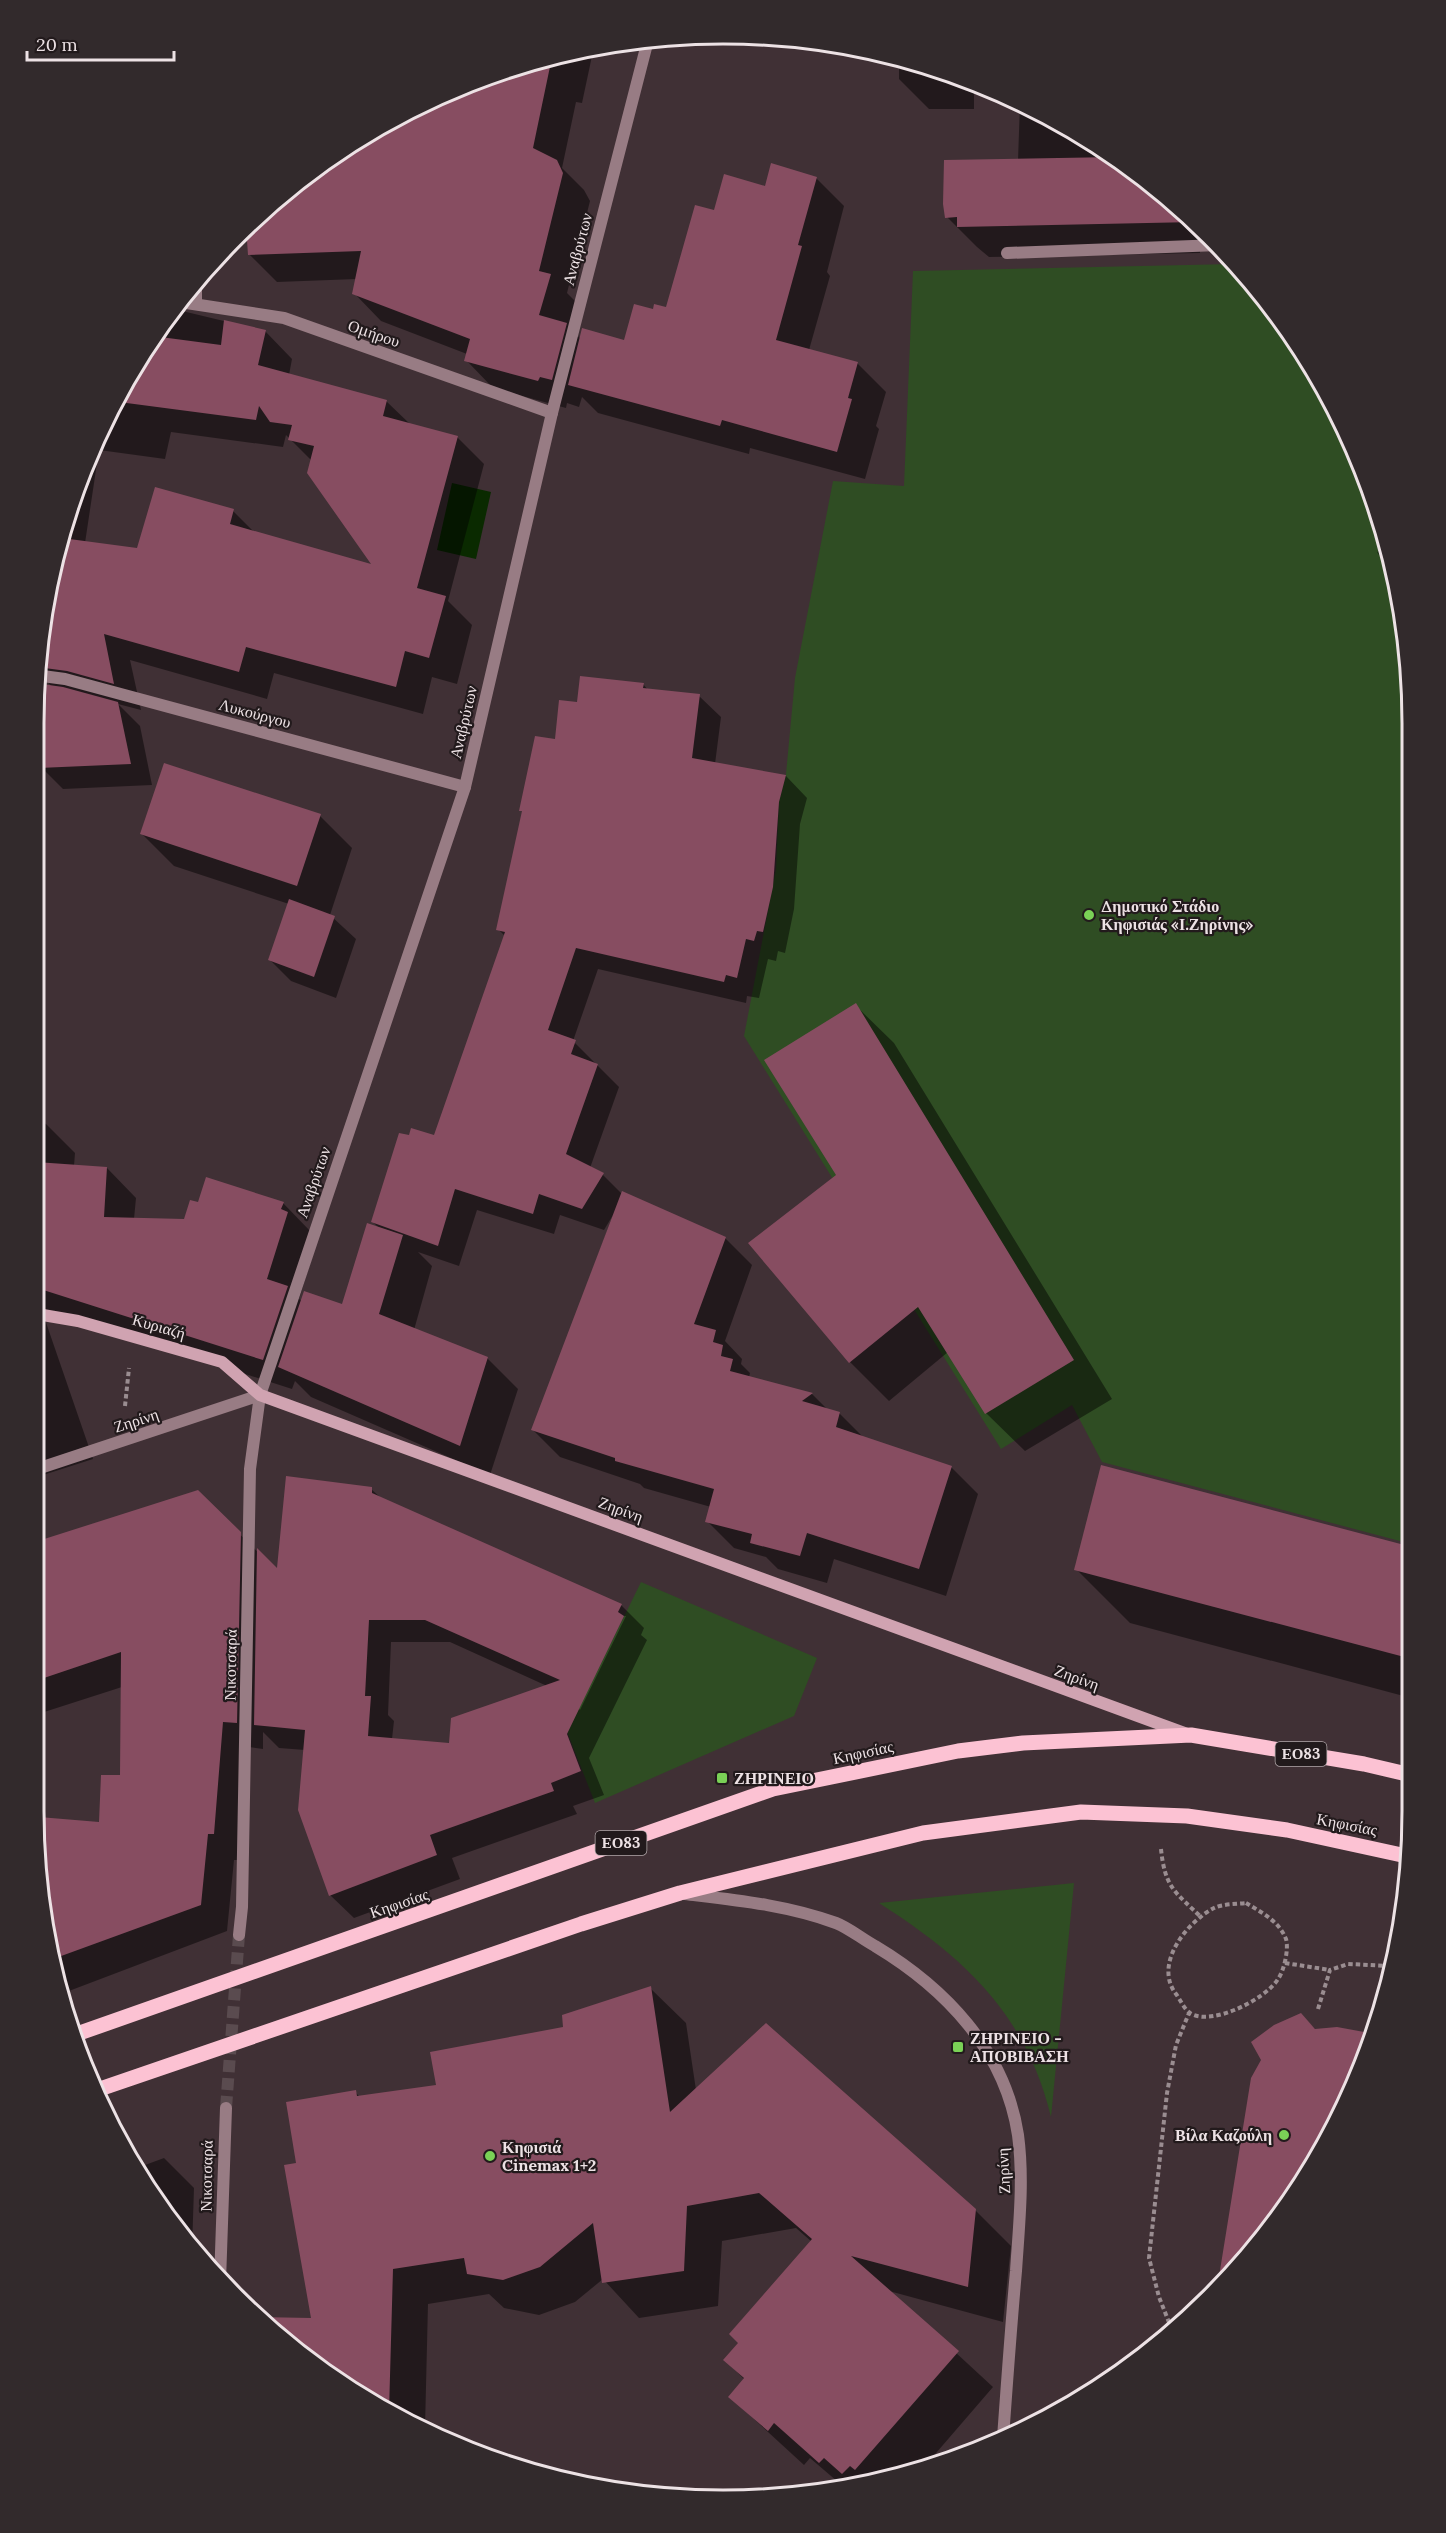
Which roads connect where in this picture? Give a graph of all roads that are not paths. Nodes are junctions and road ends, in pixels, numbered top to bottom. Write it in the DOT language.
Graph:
graph roads {
  1 [pos="646,48"];
  2 [pos="1205,246"];
  3 [pos="1007,254"];
  4 [pos="196,294"];
  5 [pos="189,303"];
  6 [pos="196,303"];
  7 [pos="552,413"];
  8 [pos="45,676"];
  9 [pos="465,787"];
  10 [pos="43,1315"];
  11 [pos="260,1395"];
  12 [pos="43,1467"];
  13 [pos="1191,1735"];
  14 [pos="1402,1773"];
  15 [pos="1401,1855"];
  16 [pos="680,1893"];
  17 [pos="238,1935"];
  18 [pos="82,2032"];
  19 [pos="103,2088"];
  20 [pos="226,2108"];
  21 [pos="220,2267"];
  22 [pos="1004,2428"];
  1 -- 7 [label="street, Αναβρύτων"];
  2 -- 3 [label="street"];
  4 -- 6 [label="street"];
  5 -- 6 [label="street, Ομήρου"];
  6 -- 7 [label="street, Ομήρου"];
  7 -- 9 [label="street, Αναβρύτων"];
  8 -- 9 [label="street, Λυκούργου"];
  9 -- 11 [label="street, Αναβρύτων"];
  10 -- 11 [label="street, Κυριαζή"];
  11 -- 12 [label="street, Ζηρίνη"];
  11 -- 13 [label="street, Ζηρίνη"];
  11 -- 17 [label="street, Νικοτσαρά"];
  13 -- 14 [label="main road, Κηφισίας / ΕΟ83"];
  13 -- 18 [label="main road, Κηφισίας / ΕΟ83"];
  15 -- 16 [label="main road, Κηφισίας"];
  16 -- 19 [label="main road, Κηφισίας"];
  16 -- 22 [label="street, Ζηρίνη"];
  20 -- 21 [label="street, Νικοτσαρά"];
}
